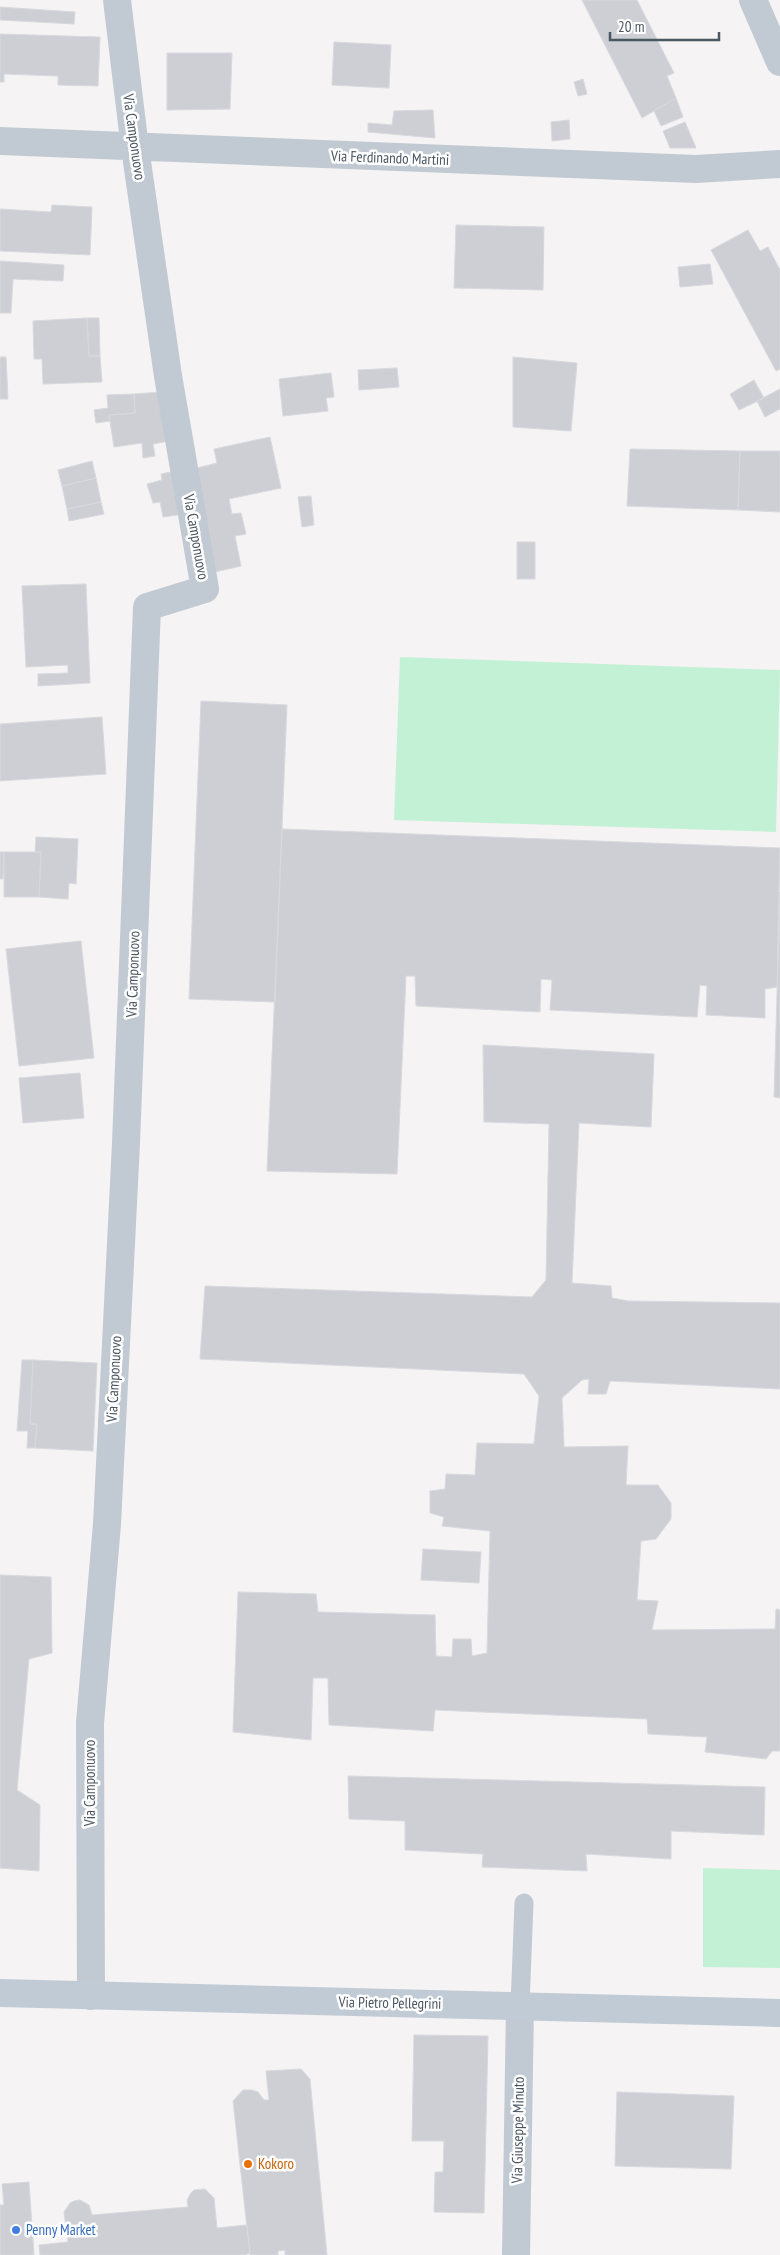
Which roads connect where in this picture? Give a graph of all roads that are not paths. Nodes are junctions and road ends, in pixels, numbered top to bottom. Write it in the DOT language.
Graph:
graph roads {
  1 [pos="117,0"];
  2 [pos="753,0"];
  3 [pos="780,62"];
  4 [pos="0,141"];
  5 [pos="135,148"];
  6 [pos="780,164"];
  7 [pos="524,1903"];
  8 [pos="0,1993"];
  9 [pos="91,1996"];
  10 [pos="520,2006"];
  11 [pos="780,2013"];
  12 [pos="516,2255"];
  1 -- 5 [label="street, Via Camponuovo"];
  2 -- 3 [label="street"];
  4 -- 5 [label="street, Via Ferdinando Martini"];
  5 -- 6 [label="street, Via Ferdinando Martini"];
  5 -- 9 [label="street, Via Camponuovo"];
  7 -- 10 [label="lane"];
  8 -- 9 [label="main road, Via Pietro Pellegrini"];
  9 -- 10 [label="main road, Via Pietro Pellegrini"];
  10 -- 11 [label="main road, Via Pietro Pellegrini"];
  10 -- 12 [label="street, Via Giuseppe Minuto"];
}
